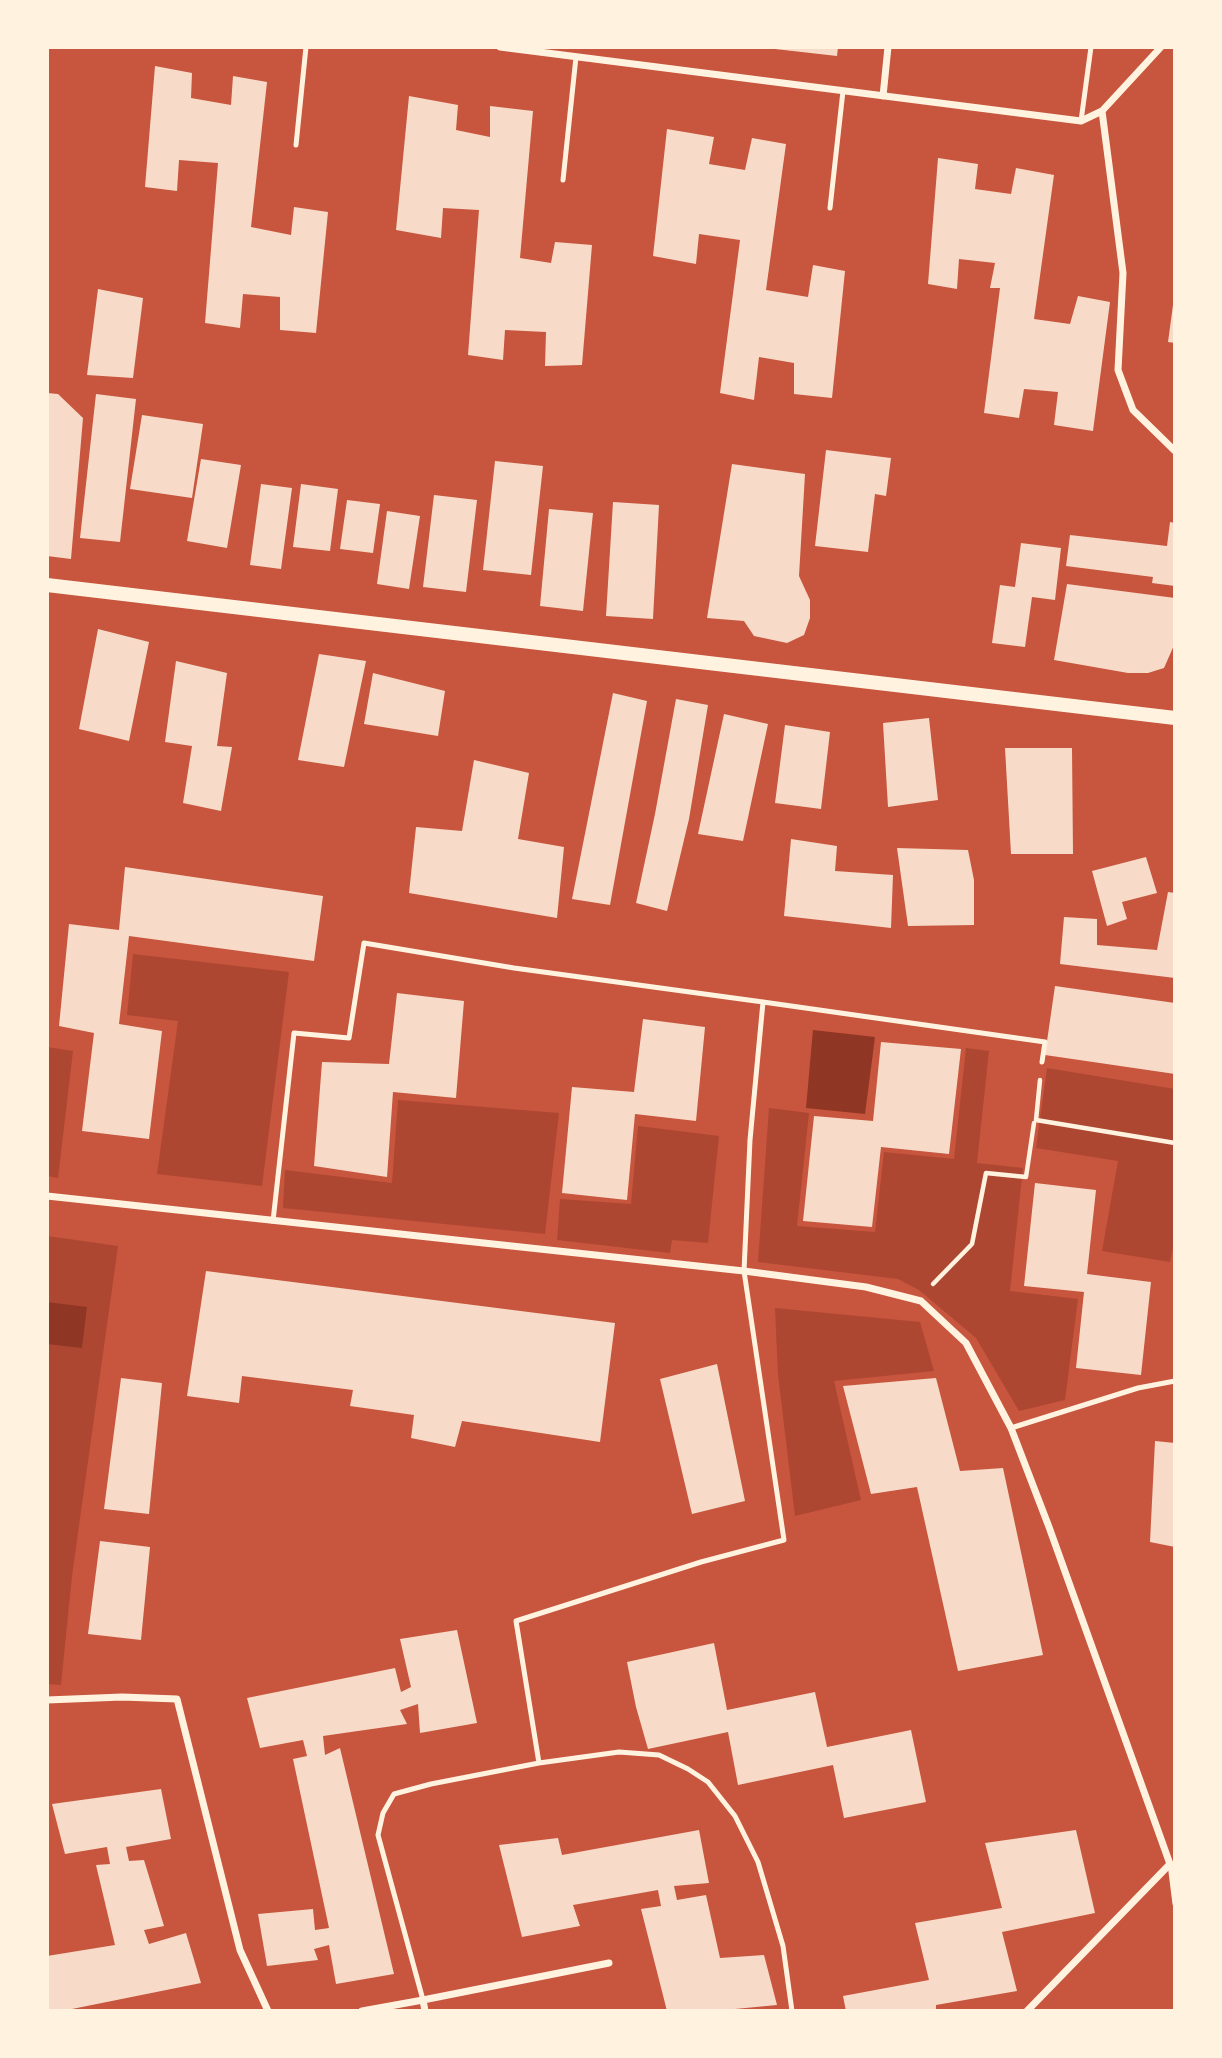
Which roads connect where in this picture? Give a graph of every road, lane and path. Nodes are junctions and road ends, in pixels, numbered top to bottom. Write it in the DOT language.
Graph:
graph roads {
  1 [pos="306,47"];
  2 [pos="500,47"];
  3 [pos="888,47"];
  4 [pos="1091,47"];
  5 [pos="1161,47"];
  6 [pos="515,48"];
  7 [pos="576,57"];
  8 [pos="843,91"];
  9 [pos="883,96"];
  10 [pos="1102,111"];
  11 [pos="1081,121"];
  12 [pos="296,145"];
  13 [pos="563,180"];
  14 [pos="830,208"];
  15 [pos="1175,451"];
  16 [pos="47,585"];
  17 [pos="1175,718"];
  18 [pos="763,1002"];
  19 [pos="1042,1062"];
  20 [pos="1034,1123"];
  21 [pos="1175,1143"];
  22 [pos="47,1196"];
  23 [pos="273,1221"];
  24 [pos="744,1270"];
  25 [pos="918,1300"];
  26 [pos="1175,1381"];
  27 [pos="1011,1428"];
  28 [pos="47,1700"];
  29 [pos="540,1763"];
  30 [pos="1172,1864"];
  31 [pos="1175,1904"];
  32 [pos="609,1963"];
  33 [pos="424,2000"];
  34 [pos="268,2011"];
  35 [pos="362,2011"];
  36 [pos="425,2011"];
  37 [pos="792,2011"];
  38 [pos="1027,2011"];
  1 -- 12 [label="lane"];
  2 -- 6 [label="street"];
  3 -- 9 [label="street"];
  4 -- 11 [label="lane"];
  5 -- 10 [label="street"];
  6 -- 7 [label="street"];
  7 -- 8 [label="street"];
  7 -- 13 [label="lane"];
  8 -- 9 [label="street"];
  8 -- 14 [label="lane"];
  9 -- 11 [label="street"];
  10 -- 11 [label="street"];
  10 -- 15 [label="street"];
  16 -- 17 [label="main road"];
  18 -- 19 [label="lane"];
  18 -- 23 [label="lane"];
  18 -- 24 [label="lane"];
  19 -- 21 [label="path"];
  20 -- 25 [label="path"];
  22 -- 23 [label="street"];
  23 -- 24 [label="street"];
  24 -- 25 [label="street"];
  24 -- 29 [label="lane"];
  25 -- 27 [label="street"];
  26 -- 27 [label="lane"];
  27 -- 30 [label="street"];
  28 -- 34 [label="street"];
  29 -- 33 [label="lane"];
  29 -- 37 [label="lane"];
  30 -- 31 [label="lane"];
  30 -- 38 [label="street"];
  32 -- 33 [label="street"];
  33 -- 35 [label="street"];
  33 -- 36 [label="street"];
}
